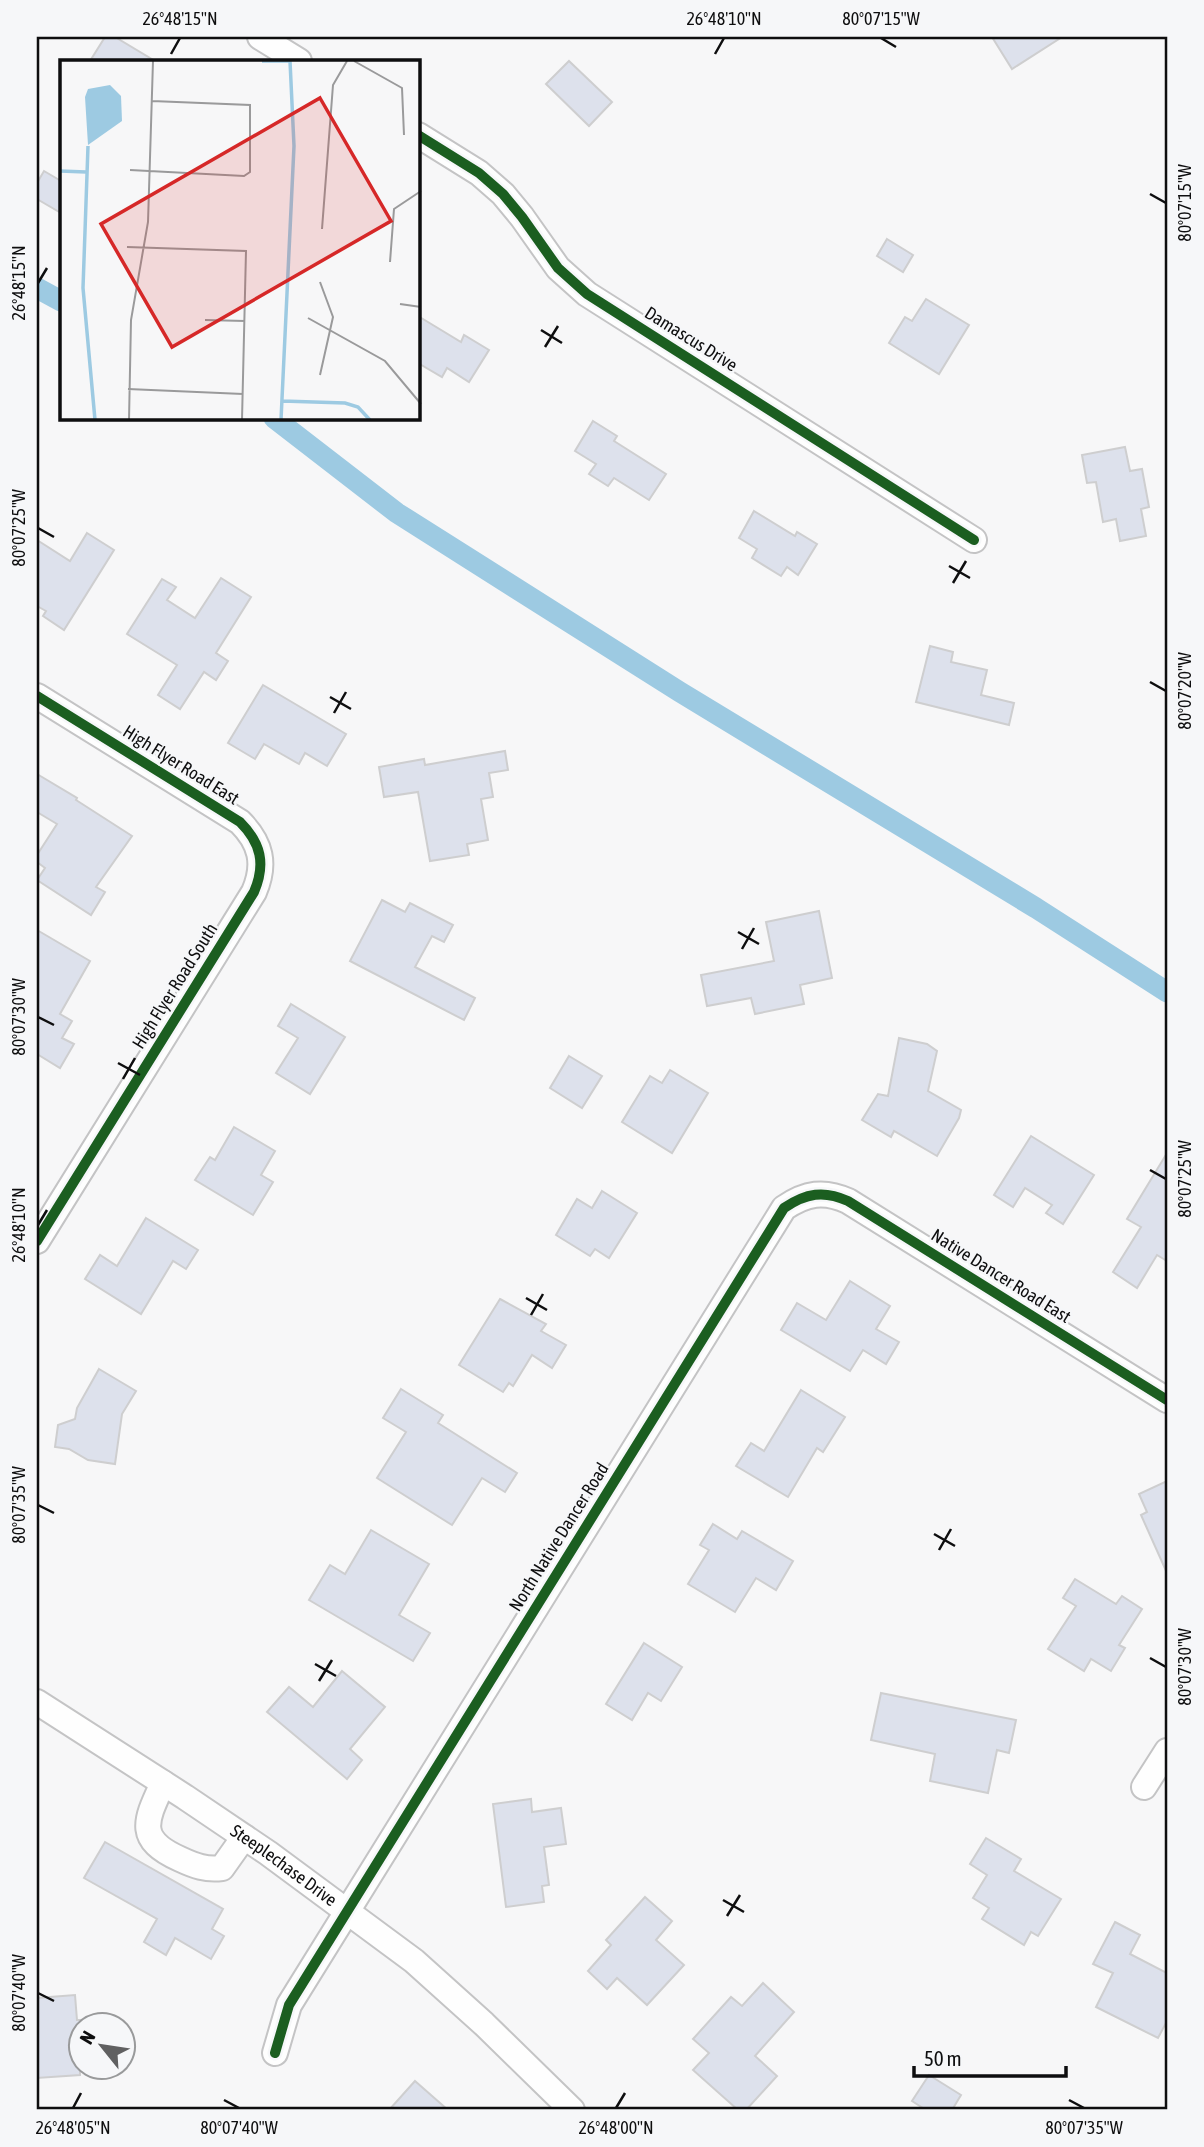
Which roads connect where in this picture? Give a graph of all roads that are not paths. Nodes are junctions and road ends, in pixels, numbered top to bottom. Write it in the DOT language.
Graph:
graph roads {
  1 [pos="260,37"];
  2 [pos="297,60"];
  3 [pos="420,136"];
  4 [pos="974,540"];
  5 [pos="37,696"];
  6 [pos="254,892"];
  7 [pos="812,1194"];
  8 [pos="37,1241"];
  9 [pos="1167,1400"];
  10 [pos="37,1702"];
  11 [pos="1167,1751"];
  12 [pos="163,1783"];
  13 [pos="1144,1787"];
  14 [pos="244,1837"];
  15 [pos="346,1911"];
  16 [pos="275,2053"];
  17 [pos="572,2110"];
  1 -- 2 [label="street"];
  3 -- 4 [label="street, Damascus Drive"];
  5 -- 6 [label="street, High Flyer Road East"];
  6 -- 8 [label="street, High Flyer Road South"];
  7 -- 9 [label="street, Native Dancer Road East"];
  7 -- 15 [label="street, North Native Dancer Road"];
  10 -- 12 [label="street, Steeplechase Drive"];
  11 -- 13 [label="street"];
  12 -- 14 [label="street, Steeplechase Drive"];
  12 -- 14 [label="street"];
  14 -- 15 [label="street, Steeplechase Drive"];
  15 -- 16 [label="street, North Native Dancer Road"];
  15 -- 17 [label="street, Steeplechase Drive"];
}
